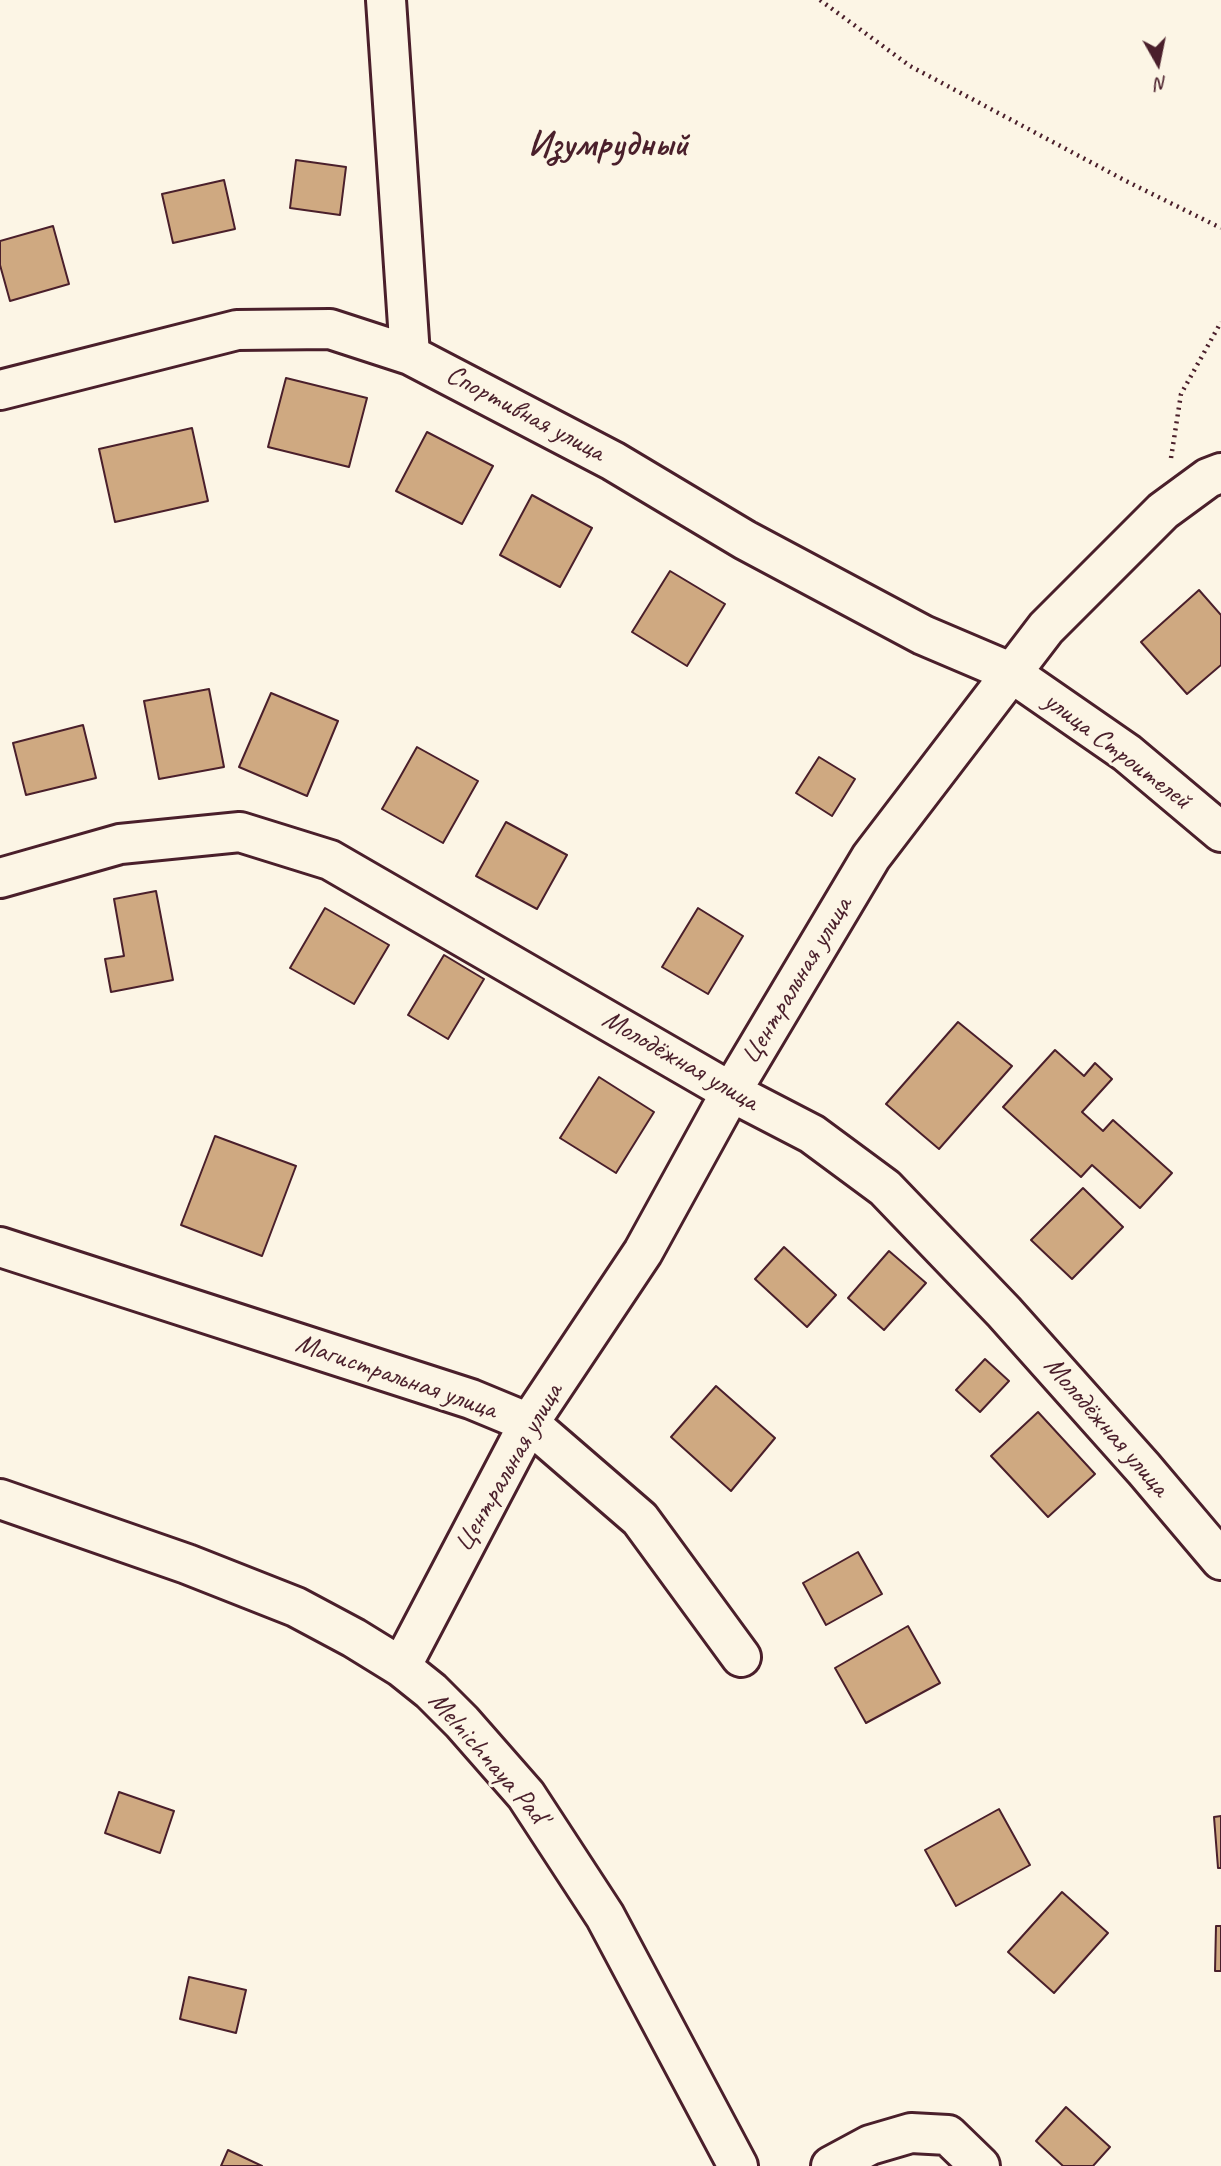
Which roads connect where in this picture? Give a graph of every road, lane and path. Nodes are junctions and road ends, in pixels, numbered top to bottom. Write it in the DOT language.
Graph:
graph roads {
  1 [pos="387,0"];
  2 [pos="820,0"];
  3 [pos="1221,228"];
  4 [pos="1221,322"];
  5 [pos="410,355"];
  6 [pos="0,390"];
  7 [pos="1221,473"];
  8 [pos="1163,511"];
  9 [pos="1010,672"];
  10 [pos="1221,832"];
  11 [pos="0,878"];
  12 [pos="731,1092"];
  13 [pos="0,1247"];
  14 [pos="529,1423"];
  15 [pos="0,1499"];
  16 [pos="1221,1560"];
  17 [pos="741,1657"];
  18 [pos="401,1667"];
  19 [pos="738,2166"];
  20 [pos="831,2166"];
  21 [pos="980,2166"];
  1 -- 5 [label="street"];
  2 -- 3 [label="path"];
  4 -- 8 [label="path"];
  5 -- 6 [label="street, Спортивная улица"];
  5 -- 9 [label="street, Спортивная улица"];
  7 -- 8 [label="street, Центральная улица"];
  8 -- 9 [label="street, Центральная улица"];
  9 -- 10 [label="street, улица Строителей"];
  9 -- 12 [label="street, Центральная улица"];
  11 -- 12 [label="street, Молодёжная улица"];
  12 -- 14 [label="street, Центральная улица"];
  12 -- 16 [label="street, Молодёжная улица"];
  13 -- 14 [label="street, Магистральная улица"];
  14 -- 17 [label="street, Магистральная улица"];
  14 -- 18 [label="street, Центральная улица"];
  15 -- 18 [label="street, Melnichnaya Pad'"];
  18 -- 19 [label="street, Melnichnaya Pad'"];
  20 -- 21 [label="street"];
}
